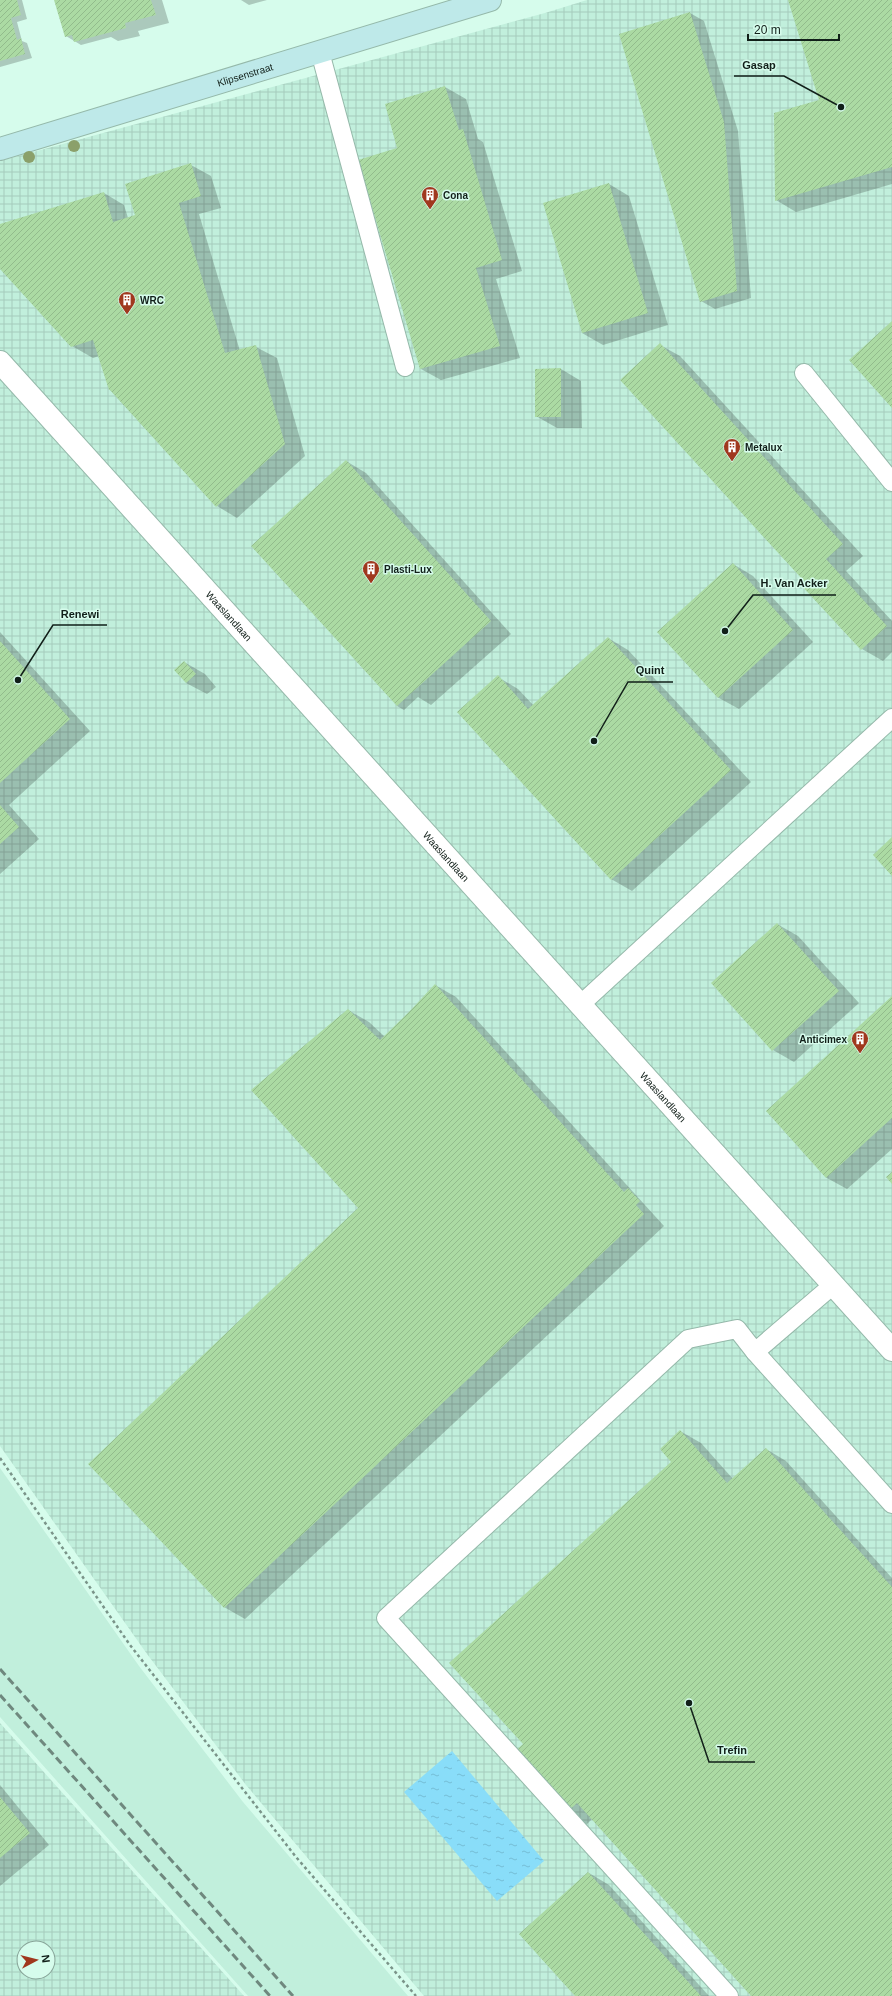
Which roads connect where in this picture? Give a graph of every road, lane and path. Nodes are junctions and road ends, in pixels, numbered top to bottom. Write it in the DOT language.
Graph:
graph roads {
  1 [pos="490,0"];
  2 [pos="320,52"];
  3 [pos="0,149"];
  4 [pos="0,362"];
  5 [pos="405,367"];
  6 [pos="804,373"];
  7 [pos="892,482"];
  8 [pos="892,718"];
  9 [pos="580,1005"];
  10 [pos="833,1285"];
  11 [pos="892,1350"];
  12 [pos="755,1352"];
  13 [pos="0,1458"];
  14 [pos="892,1504"];
  15 [pos="416,1996"];
  16 [pos="729,1996"];
  1 -- 2 [label="street, Klipsenstraat"];
  2 -- 3 [label="street, Klipsenstraat"];
  2 -- 5 [label="lane"];
  4 -- 9 [label="street, Waaslandlaan"];
  6 -- 7 [label="lane"];
  8 -- 9 [label="lane"];
  9 -- 10 [label="street, Waaslandlaan"];
  10 -- 11 [label="street, Waaslandlaan"];
  10 -- 12 [label="lane"];
  12 -- 14 [label="lane"];
  12 -- 16 [label="lane"];
  13 -- 15 [label="path"];
}
